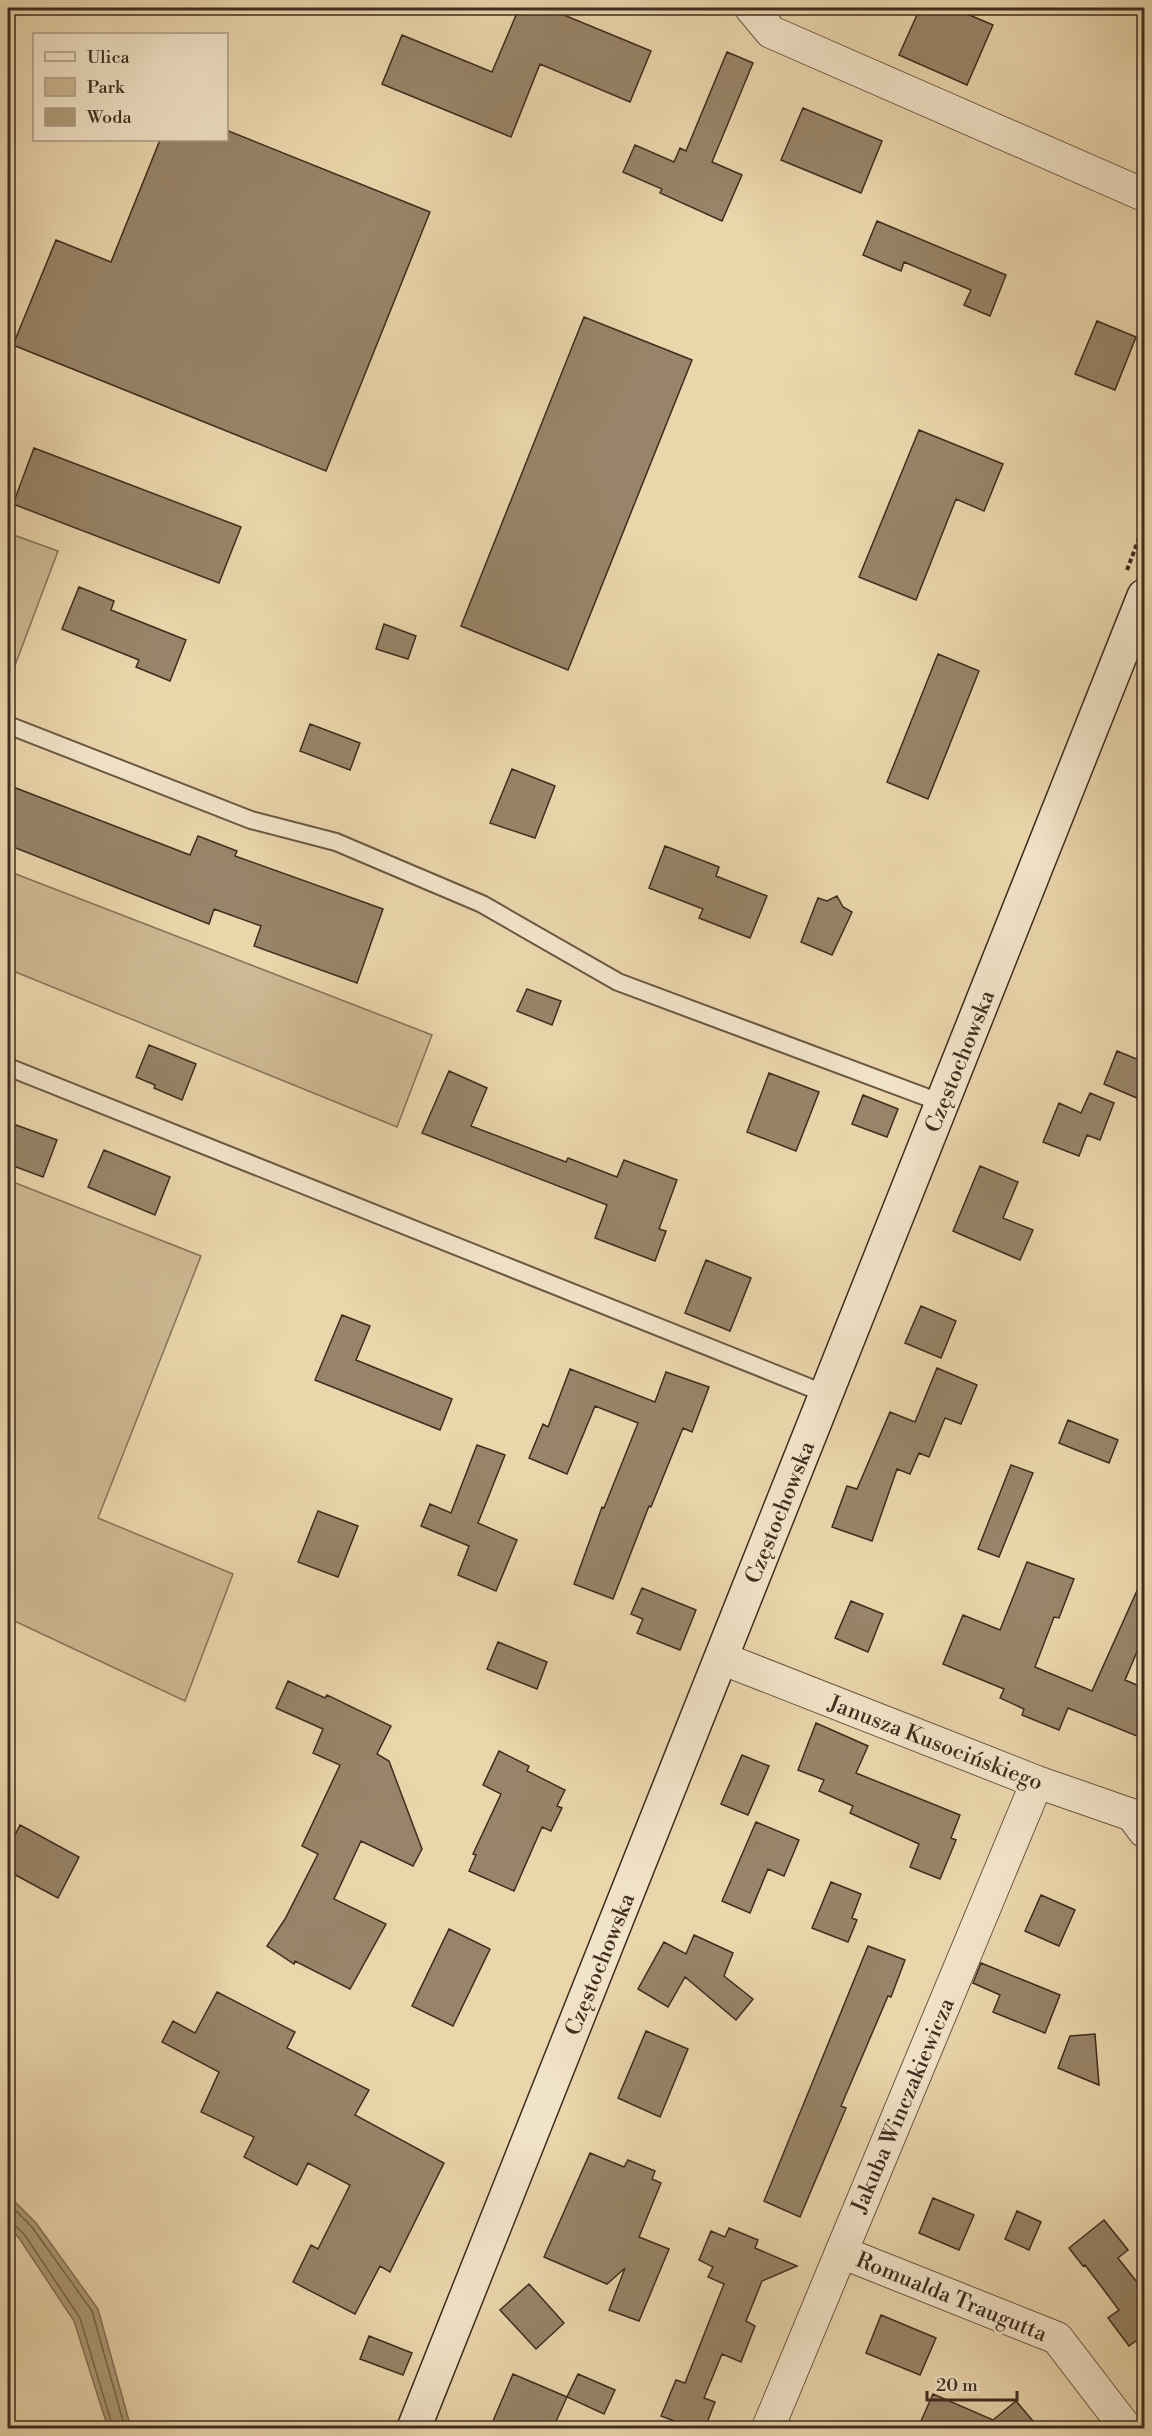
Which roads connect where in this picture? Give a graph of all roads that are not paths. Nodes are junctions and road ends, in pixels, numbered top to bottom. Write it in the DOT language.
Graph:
graph roads {
  1 [pos="751,8"];
  2 [pos="1144,195"];
  3 [pos="1144,596"];
  4 [pos="8,725"];
  5 [pos="8,1067"];
  6 [pos="942,1103"];
  7 [pos="826,1394"];
  8 [pos="721,1658"];
  9 [pos="1037,1782"];
  10 [pos="1144,1831"];
  11 [pos="842,2252"];
  12 [pos="414,2428"];
  13 [pos="768,2428"];
  14 [pos="1126,2428"];
  1 -- 2 [label="street"];
  3 -- 6 [label="main road, Częstochowska"];
  4 -- 6 [label="lane"];
  5 -- 7 [label="lane"];
  6 -- 7 [label="main road, Częstochowska"];
  7 -- 8 [label="main road, Częstochowska"];
  8 -- 9 [label="street, Janusza Kusocińskiego"];
  8 -- 12 [label="main road, Częstochowska"];
  9 -- 10 [label="street, Janusza Kusocińskiego"];
  9 -- 11 [label="street, Jakuba Winczakiewicza"];
  11 -- 13 [label="street, Jakuba Winczakiewicza"];
  11 -- 14 [label="street, Romualda Traugutta"];
}
